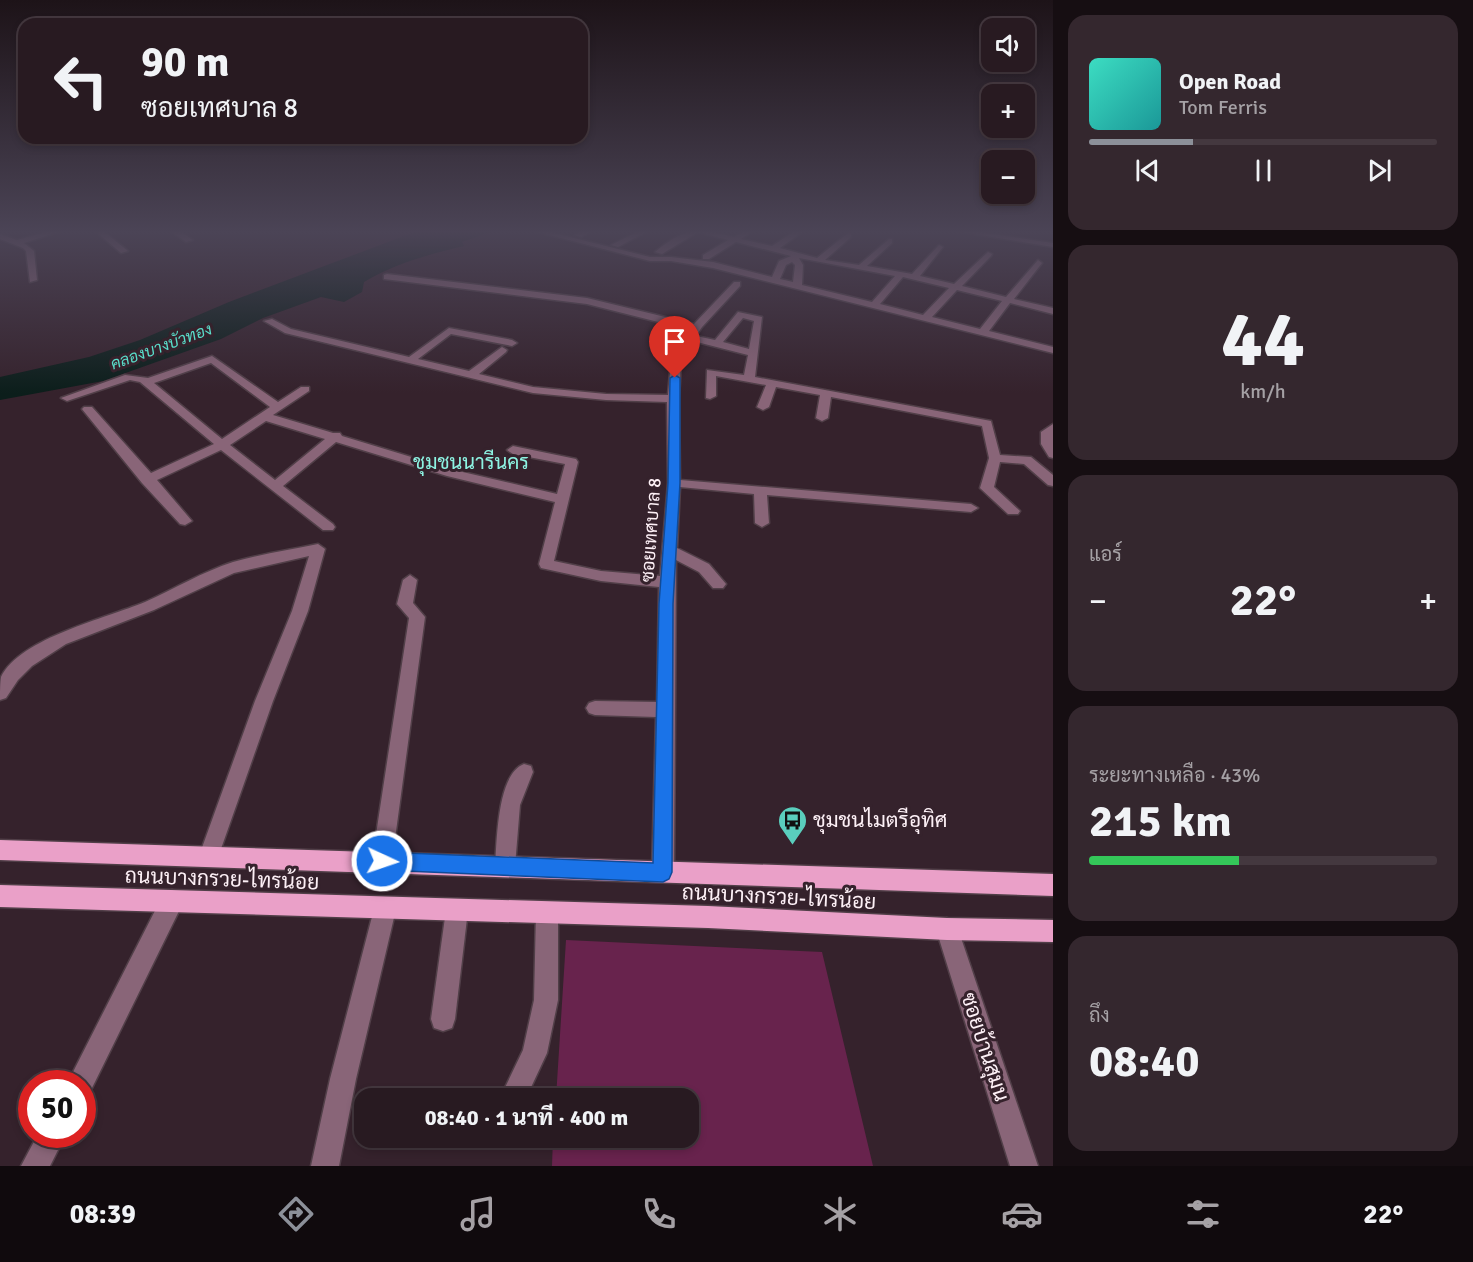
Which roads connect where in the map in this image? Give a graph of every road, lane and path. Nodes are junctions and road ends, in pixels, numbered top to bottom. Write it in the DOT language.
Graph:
graph roads {
  1 [pos="446,284"];
  2 [pos="737,284"];
  3 [pos="786,284"];
  4 [pos="892,284"];
  5 [pos="943,284"];
  6 [pos="960,284"];
  7 [pos="1022,284"];
  8 [pos="797,287"];
  9 [pos="957,288"];
  10 [pos="1010,300"];
  11 [pos="877,302"];
  12 [pos="1053,311"];
  13 [pos="928,315"];
  14 [pos="269,321"];
  15 [pos="985,329"];
  16 [pos="693,332"];
  17 [pos="512,343"];
  18 [pos="1052,343"];
  19 [pos="717,344"];
  20 [pos="502,350"];
  21 [pos="753,353"];
  22 [pos="411,360"];
  23 [pos="471,375"];
  24 [pos="748,379"];
  25 [pos="147,382"];
  26 [pos="772,383"];
  27 [pos="305,389"];
  28 [pos="826,393"];
  29 [pos="710,396"];
  30 [pos="67,398"];
  31 [pos="673,399"];
  32 [pos="277,407"];
  33 [pos="763,407"];
  34 [pos="88,409"];
  35 [pos="263,416"];
  36 [pos="822,418"];
  37 [pos="1053,428"];
  38 [pos="336,436"];
  39 [pos="222,445"];
  40 [pos="513,450"];
  41 [pos="1053,454"];
  42 [pos="995,458"];
  43 [pos="147,480"];
  44 [pos="1053,482"];
  45 [pos="674,483"];
  46 [pos="275,486"];
  47 [pos="760,490"];
  48 [pos="562,499"];
  49 [pos="971,508"];
  50 [pos="1013,512"];
  51 [pos="185,522"];
  52 [pos="762,523"];
  53 [pos="328,527"];
  54 [pos="669,550"];
  55 [pos="410,580"];
  56 [pos="667,582"];
  57 [pos="718,584"];
  58 [pos="0,693"];
  59 [pos="595,708"];
  60 [pos="664,710"];
  61 [pos="524,772"];
  62 [pos="0,850"];
  63 [pos="209,856"];
  64 [pos="382,861"];
  65 [pos="505,866"];
  66 [pos="663,872"];
  67 [pos="1053,885"];
  68 [pos="0,897"];
  69 [pos="172,901"];
  70 [pos="385,909"];
  71 [pos="457,910"];
  72 [pos="547,913"];
  73 [pos="947,928"];
  74 [pos="1053,931"];
  75 [pos="443,1019"];
  76 [pos="88,1070"];
  77 [pos="518,1088"];
  78 [pos="45,1148"];
  79 [pos="35,1166"];
  80 [pos="325,1166"];
  81 [pos="1024,1166"];
  1 -- 16 [label="street"];
  2 -- 16 [label="street, ซอยเทศบาล 8"];
  3 -- 8 [label="street"];
  4 -- 11 [label="street"];
  5 -- 9 [label="street"];
  6 -- 9 [label="street"];
  7 -- 10 [label="street"];
  8 -- 18 [label="street"];
  9 -- 10 [label="street"];
  9 -- 13 [label="street"];
  10 -- 12 [label="street"];
  10 -- 15 [label="street"];
  14 -- 22 [label="street"];
  16 -- 19 [label="street"];
  16 -- 31 [label="street, ซอยเทศบาล 8"];
  17 -- 22 [label="street"];
  19 -- 21 [label="street"];
  19 -- 21 [label="street"];
  20 -- 23 [label="street"];
  21 -- 24 [label="street"];
  22 -- 23 [label="street"];
  23 -- 31 [label="street"];
  24 -- 26 [label="street"];
  24 -- 29 [label="street"];
  25 -- 30 [label="street"];
  25 -- 32 [label="street"];
  25 -- 39 [label="street"];
  26 -- 28 [label="street"];
  26 -- 33 [label="street"];
  27 -- 32 [label="street"];
  28 -- 36 [label="street"];
  28 -- 42 [label="street"];
  31 -- 45 [label="street, ซอยเทศบาล 8"];
  32 -- 35 [label="street"];
  34 -- 43 [label="street"];
  35 -- 38 [label="street"];
  35 -- 39 [label="street"];
  37 -- 41 [label="street"];
  38 -- 46 [label="street"];
  38 -- 48 [label="street"];
  39 -- 43 [label="street"];
  39 -- 46 [label="street"];
  40 -- 48 [label="street"];
  42 -- 44 [label="street"];
  42 -- 50 [label="street"];
  43 -- 51 [label="street"];
  45 -- 47 [label="street"];
  45 -- 54 [label="street, ซอยเทศบาล 8"];
  46 -- 53 [label="street"];
  47 -- 49 [label="street"];
  47 -- 52 [label="street"];
  48 -- 56 [label="street"];
  54 -- 56 [label="street, ซอยเทศบาล 8"];
  54 -- 57 [label="street"];
  55 -- 64 [label="street"];
  56 -- 60 [label="street, ซอยเทศบาล 8"];
  58 -- 63 [label="street"];
  59 -- 60 [label="street"];
  60 -- 66 [label="street, ซอยเทศบาล 8"];
  61 -- 65 [label="street"];
  62 -- 63 [label="main road, ถนนบางกรวย-ไทรน้อย"];
  63 -- 64 [label="main road, ถนนบางกรวย-ไทรน้อย"];
  64 -- 65 [label="main road, ถนนบางกรวย-ไทรน้อย"];
  65 -- 66 [label="main road, ถนนบางกรวย-ไทรน้อย"];
  66 -- 67 [label="main road, ถนนบางกรวย-ไทรน้อย"];
  68 -- 69 [label="main road, ถนนบางกรวย-ไทรน้อย"];
  69 -- 70 [label="main road, ถนนบางกรวย-ไทรน้อย"];
  69 -- 76 [label="street"];
  70 -- 71 [label="main road, ถนนบางกรวย-ไทรน้อย"];
  70 -- 80 [label="street"];
  71 -- 72 [label="main road, ถนนบางกรวย-ไทรน้อย"];
  71 -- 75 [label="street"];
  72 -- 73 [label="main road, ถนนบางกรวย-ไทรน้อย"];
  72 -- 77 [label="street"];
  73 -- 74 [label="main road, ถนนบางกรวย-ไทรน้อย"];
  73 -- 81 [label="street, ซอยบ้านสุมน"];
  78 -- 79 [label="street"];
}
